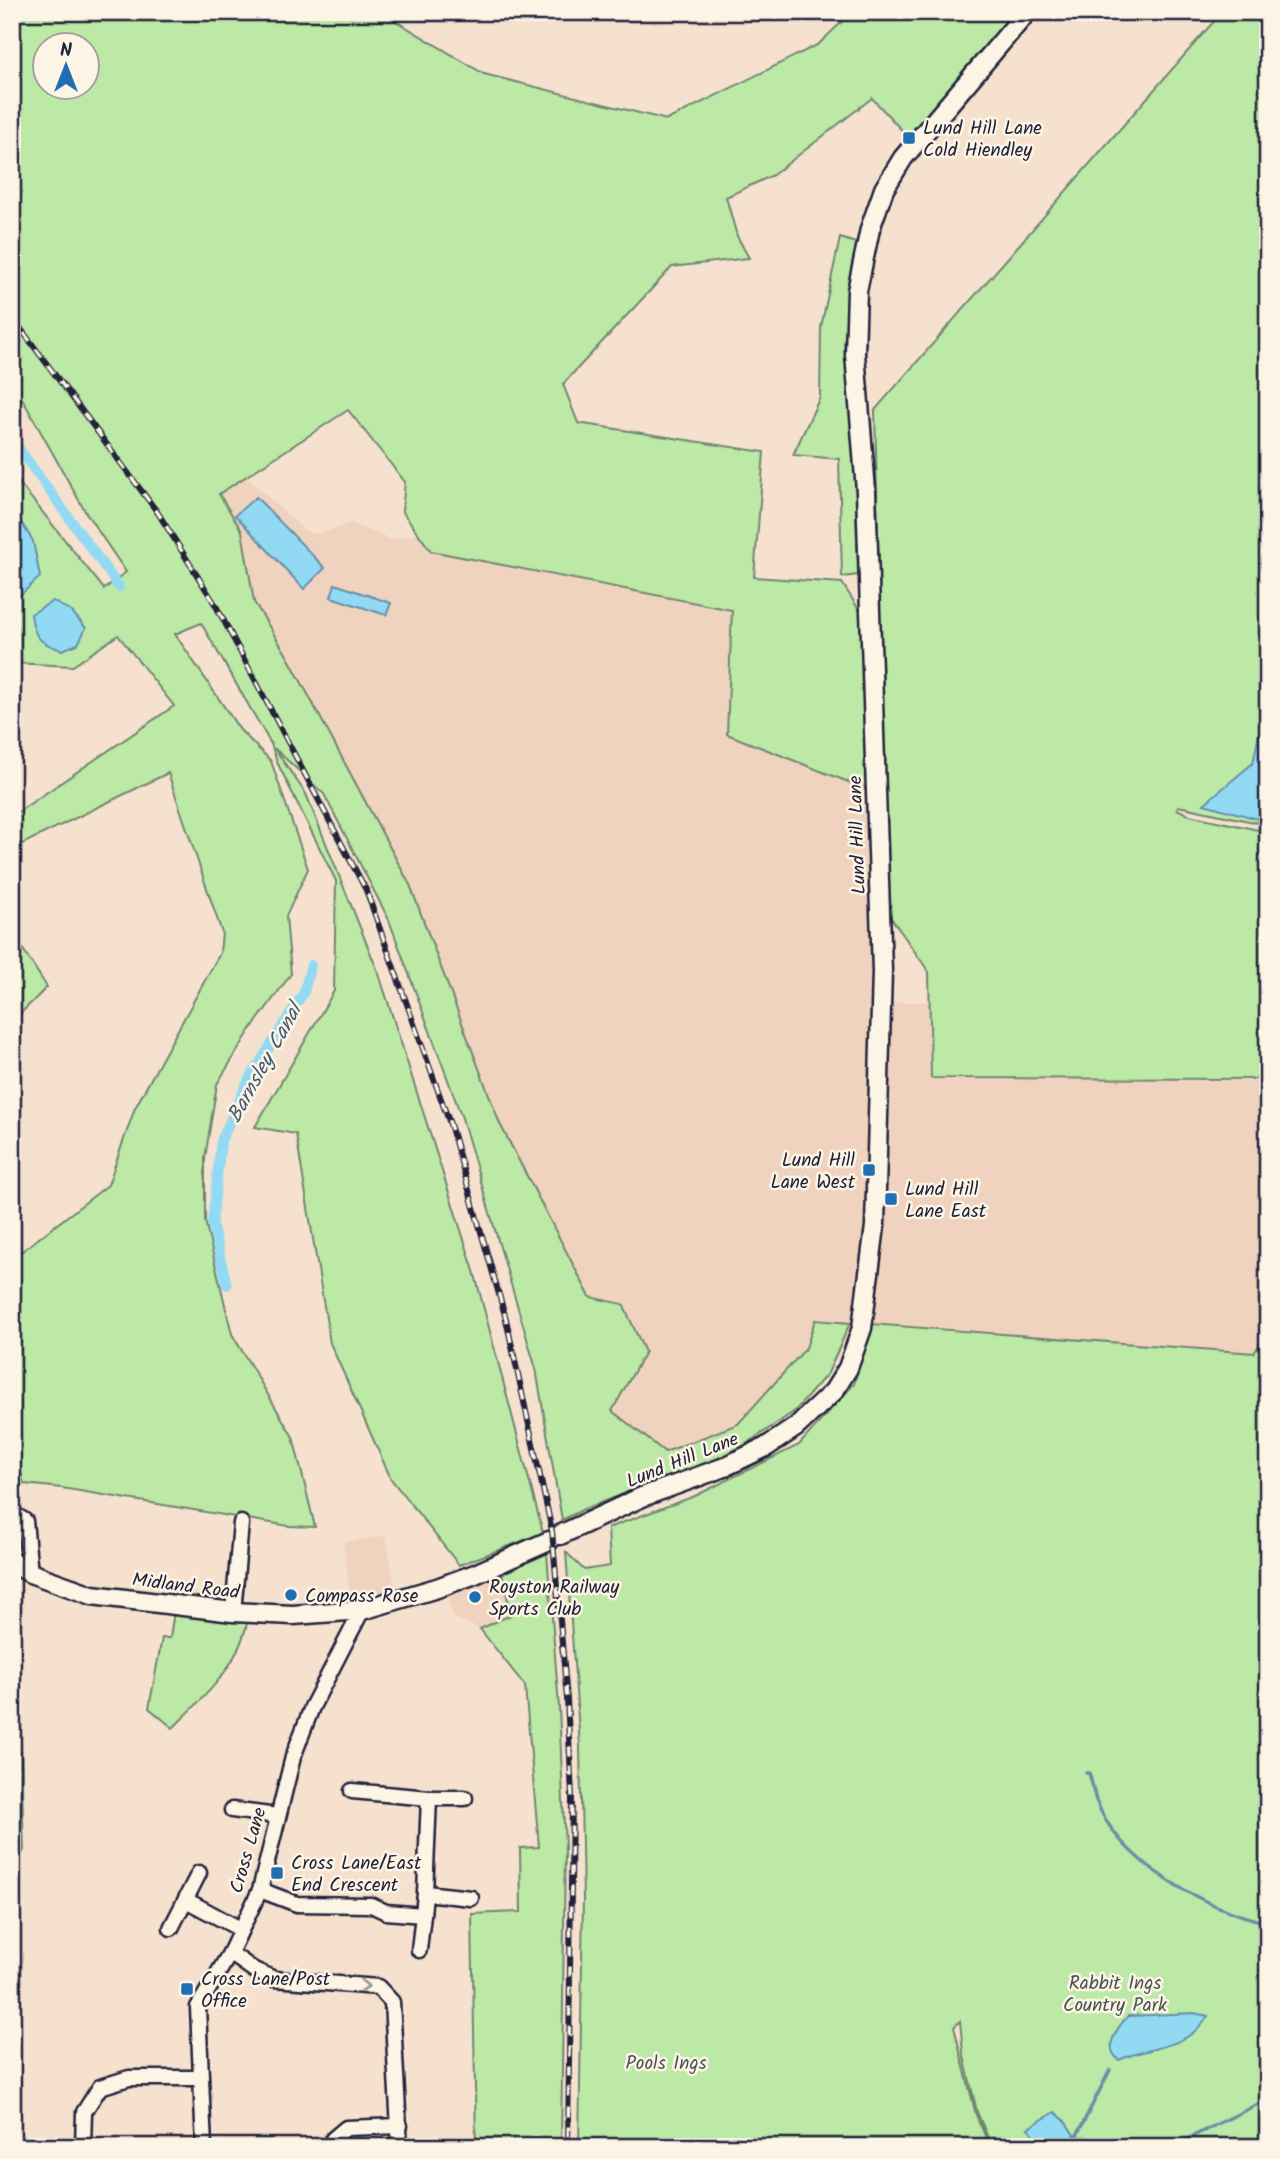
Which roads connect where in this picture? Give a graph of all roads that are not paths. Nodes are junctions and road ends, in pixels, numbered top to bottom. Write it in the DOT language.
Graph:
graph roads {
  1 [pos="1027,12"];
  2 [pos="12,1513"];
  3 [pos="241,1523"];
  4 [pos="12,1562"];
  5 [pos="30,1573"];
  6 [pos="362,1610"];
  7 [pos="233,1612"];
  8 [pos="352,1791"];
  9 [pos="429,1798"];
  10 [pos="465,1798"];
  11 [pos="232,1811"];
  12 [pos="277,1816"];
  13 [pos="199,1872"];
  14 [pos="260,1890"];
  15 [pos="425,1893"];
  16 [pos="471,1898"];
  17 [pos="186,1900"];
  18 [pos="423,1915"];
  19 [pos="171,1928"];
  20 [pos="240,1929"];
  21 [pos="419,1950"];
  22 [pos="230,1953"];
  23 [pos="201,2078"];
  24 [pos="400,2126"];
  25 [pos="83,2147"];
  26 [pos="204,2147"];
  27 [pos="333,2147"];
  28 [pos="400,2147"];
  1 -- 6 [label="main road, Lund Hill Lane"];
  2 -- 5 [label="street"];
  3 -- 7 [label="street"];
  4 -- 5 [label="main road, Midland Road"];
  5 -- 7 [label="main road, Midland Road"];
  6 -- 7 [label="main road, Midland Road"];
  6 -- 12 [label="street, Cross Lane"];
  8 -- 9 [label="street"];
  9 -- 10 [label="street"];
  9 -- 15 [label="street"];
  11 -- 12 [label="street"];
  12 -- 14 [label="street, Cross Lane"];
  13 -- 17 [label="street"];
  14 -- 18 [label="street"];
  14 -- 20 [label="street, Cross Lane"];
  15 -- 16 [label="street"];
  15 -- 18 [label="street"];
  17 -- 19 [label="street"];
  17 -- 20 [label="street"];
  18 -- 21 [label="street"];
  20 -- 22 [label="street, Cross Lane"];
  22 -- 23 [label="street, Cross Lane"];
  22 -- 24 [label="street, one-way"];
  23 -- 25 [label="street"];
  23 -- 26 [label="street, Cross Lane"];
  24 -- 27 [label="street"];
  24 -- 28 [label="street"];
}
